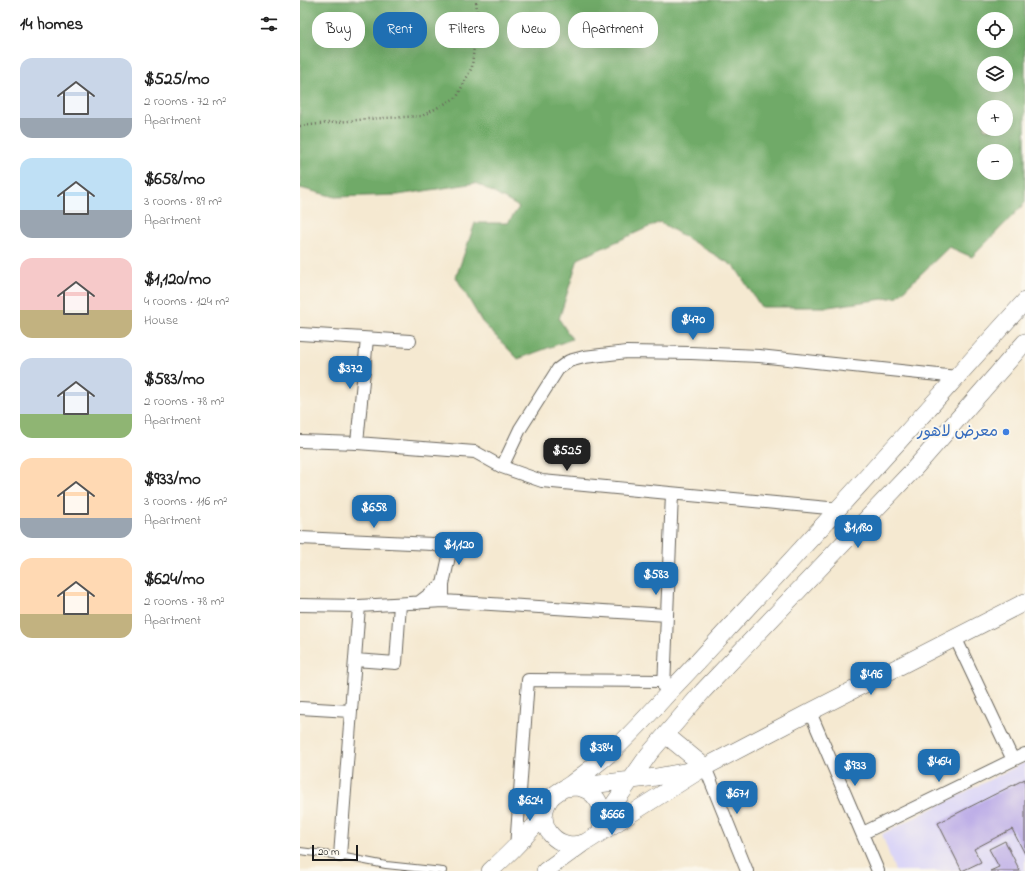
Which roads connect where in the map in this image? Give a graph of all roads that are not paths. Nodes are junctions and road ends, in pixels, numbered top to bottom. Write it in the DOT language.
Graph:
graph roads {
  1 [pos="1025,301"];
  2 [pos="300,334"];
  3 [pos="367,339"];
  4 [pos="410,341"];
  5 [pos="1025,342"];
  6 [pos="957,377"];
  7 [pos="300,440"];
  8 [pos="357,443"];
  9 [pos="502,467"];
  10 [pos="672,494"];
  11 [pos="839,509"];
  12 [pos="300,538"];
  13 [pos="443,584"];
  14 [pos="443,601"];
  15 [pos="1025,602"];
  16 [pos="400,604"];
  17 [pos="417,604"];
  18 [pos="300,605"];
  19 [pos="359,606"];
  20 [pos="667,615"];
  21 [pos="955,637"];
  22 [pos="355,660"];
  23 [pos="664,681"];
  24 [pos="664,699"];
  25 [pos="300,708"];
  26 [pos="350,711"];
  27 [pos="810,712"];
  28 [pos="666,735"];
  29 [pos="1025,754"];
  30 [pos="1013,760"];
  31 [pos="704,767"];
  32 [pos="630,780"];
  33 [pos="571,787"];
  34 [pos="544,814"];
  35 [pos="602,821"];
  36 [pos="863,833"];
  37 [pos="588,841"];
  38 [pos="516,848"];
  39 [pos="300,851"];
  40 [pos="340,856"];
  41 [pos="443,871"];
  42 [pos="490,871"];
  43 [pos="545,871"];
  44 [pos="747,871"];
  45 [pos="878,871"];
  1 -- 6 [label="main road"];
  2 -- 3 [label="street"];
  3 -- 4 [label="street"];
  3 -- 8 [label="street"];
  5 -- 28 [label="main road"];
  6 -- 9 [label="street"];
  6 -- 11 [label="main road"];
  7 -- 8 [label="street"];
  8 -- 9 [label="street"];
  9 -- 10 [label="street"];
  10 -- 11 [label="street"];
  10 -- 20 [label="street"];
  11 -- 24 [label="main road"];
  12 -- 13 [label="street"];
  13 -- 14 [label="street"];
  13 -- 17 [label="street"];
  14 -- 17 [label="street"];
  14 -- 20 [label="street"];
  15 -- 21 [label="main road"];
  16 -- 17 [label="street"];
  16 -- 19 [label="street"];
  16 -- 22 [label="street"];
  18 -- 19 [label="street"];
  19 -- 22 [label="street"];
  20 -- 23 [label="street"];
  21 -- 27 [label="main road"];
  21 -- 30 [label="street"];
  22 -- 26 [label="street"];
  23 -- 24 [label="street"];
  23 -- 38 [label="street"];
  24 -- 33 [label="main road"];
  25 -- 26 [label="street"];
  26 -- 40 [label="street"];
  27 -- 31 [label="main road"];
  27 -- 36 [label="street"];
  28 -- 31 [label="main road"];
  28 -- 32 [label="main road"];
  29 -- 30 [label="street"];
  30 -- 36 [label="street"];
  31 -- 32 [label="main road"];
  31 -- 37 [label="main road"];
  31 -- 44 [label="street"];
  32 -- 33 [label="main road"];
  32 -- 35 [label="main road"];
  33 -- 34 [label="main road"];
  33 -- 35 [label="main road"];
  34 -- 37 [label="main road"];
  34 -- 38 [label="main road"];
  35 -- 37 [label="main road"];
  36 -- 45 [label="street"];
  37 -- 43 [label="main road"];
  38 -- 42 [label="main road"];
  39 -- 40 [label="lane"];
  40 -- 41 [label="lane"];
}
